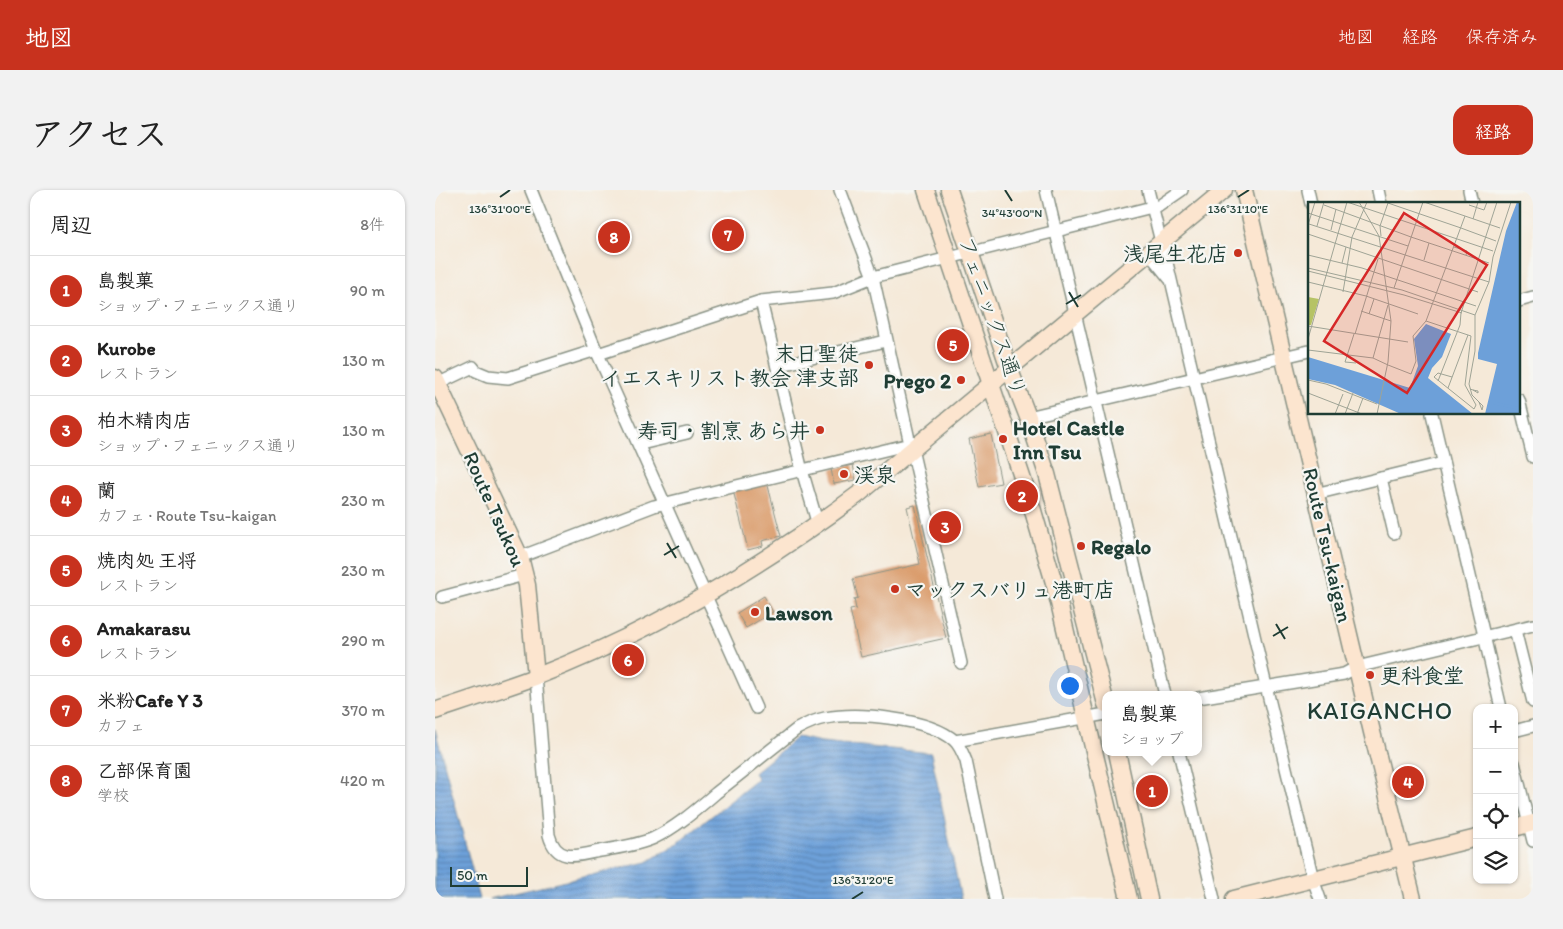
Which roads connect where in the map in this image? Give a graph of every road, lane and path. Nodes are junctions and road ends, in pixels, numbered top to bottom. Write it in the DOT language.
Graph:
graph roads {
  1 [pos="531,190"];
  2 [pos="840,190"];
  3 [pos="926,190"];
  4 [pos="949,190"];
  5 [pos="1046,190"];
  6 [pos="1148,190"];
  7 [pos="1182,190"];
  8 [pos="1224,190"];
  9 [pos="1244,190"];
  10 [pos="1152,208"];
  11 [pos="1055,230"];
  12 [pos="1154,247"];
  13 [pos="970,252"];
  14 [pos="948,258"];
  15 [pos="873,278"];
  16 [pos="1171,281"];
  17 [pos="761,301"];
  18 [pos="1075,313"];
  19 [pos="886,341"];
  20 [pos="1308,350"];
  21 [pos="597,352"];
  22 [pos="1283,357"];
  23 [pos="777,366"];
  24 [pos="1009,368"];
  25 [pos="1193,378"];
  26 [pos="436,383"];
  27 [pos="990,384"];
  28 [pos="1095,401"];
  29 [pos="1521,408"];
  30 [pos="1432,415"];
  31 [pos="1029,417"];
  32 [pos="687,433"];
  33 [pos="638,443"];
  34 [pos="911,446"];
  35 [pos="1533,457"];
  36 [pos="1443,463"];
  37 [pos="803,469"];
  38 [pos="1381,478"];
  39 [pos="1315,494"];
  40 [pos="665,503"];
  41 [pos="818,525"];
  42 [pos="1394,533"];
  43 [pos="520,556"];
  44 [pos="524,575"];
  45 [pos="707,595"];
  46 [pos="442,597"];
  47 [pos="1533,625"];
  48 [pos="1515,630"];
  49 [pos="1484,637"];
  50 [pos="961,663"];
  51 [pos="1357,667"];
  52 [pos="536,676"];
  53 [pos="1266,686"];
  54 [pos="1103,691"];
  55 [pos="1164,691"];
  56 [pos="1202,697"];
  57 [pos="1533,702"];
  58 [pos="1500,704"];
  59 [pos="757,708"];
  60 [pos="435,711"];
  61 [pos="1102,715"];
  62 [pos="1086,717"];
  63 [pos="1533,726"];
  64 [pos="1518,730"];
  65 [pos="955,741"];
  66 [pos="1118,756"];
  67 [pos="1180,756"];
  68 [pos="1518,786"];
  69 [pos="1525,825"];
  70 [pos="1473,839"];
  71 [pos="1533,841"];
  72 [pos="1403,857"];
  73 [pos="1313,879"];
  74 [pos="995,899"];
  75 [pos="1129,899"];
  76 [pos="1149,899"];
  77 [pos="1214,899"];
  78 [pos="1234,899"];
  79 [pos="1320,899"];
  80 [pos="1413,899"];
  1 -- 21 [label="street"];
  2 -- 15 [label="street"];
  3 -- 14 [label="street, フェニックス通り"];
  4 -- 13 [label="street, フェニックス通り"];
  5 -- 11 [label="street"];
  6 -- 10 [label="street"];
  7 -- 10 [label="street"];
  8 -- 12 [label="street"];
  9 -- 22 [label="street, Route Tsu-kaigan"];
  10 -- 11 [label="street"];
  10 -- 12 [label="street"];
  11 -- 13 [label="street"];
  11 -- 18 [label="street"];
  12 -- 16 [label="street"];
  12 -- 16 [label="street"];
  12 -- 18 [label="street"];
  13 -- 14 [label="street"];
  13 -- 24 [label="street, フェニックス通り"];
  14 -- 15 [label="street"];
  14 -- 27 [label="street, フェニックス通り"];
  15 -- 17 [label="street"];
  15 -- 19 [label="street"];
  16 -- 25 [label="street"];
  17 -- 21 [label="street"];
  17 -- 23 [label="street"];
  18 -- 24 [label="street"];
  18 -- 28 [label="street"];
  19 -- 23 [label="street"];
  19 -- 34 [label="street"];
  20 -- 22 [label="street"];
  21 -- 26 [label="street"];
  21 -- 33 [label="street"];
  22 -- 25 [label="street"];
  22 -- 39 [label="street, Route Tsu-kaigan"];
  23 -- 37 [label="street"];
  24 -- 27 [label="street"];
  24 -- 31 [label="street, フェニックス通り"];
  25 -- 28 [label="street"];
  25 -- 53 [label="street"];
  26 -- 43 [label="street, Route Tsukou"];
  27 -- 34 [label="street"];
  27 -- 62 [label="street, フェニックス通り"];
  28 -- 31 [label="street"];
  28 -- 55 [label="street"];
  29 -- 35 [label="street"];
  30 -- 36 [label="street"];
  31 -- 54 [label="street, フェニックス通り"];
  32 -- 33 [label="street"];
  33 -- 40 [label="street"];
  34 -- 37 [label="street"];
  34 -- 41 [label="street"];
  34 -- 50 [label="street"];
  36 -- 38 [label="street"];
  36 -- 49 [label="street"];
  37 -- 40 [label="street"];
  37 -- 41 [label="street"];
  38 -- 39 [label="street"];
  38 -- 42 [label="street"];
  39 -- 51 [label="street, Route Tsu-kaigan"];
  40 -- 43 [label="street"];
  40 -- 45 [label="street"];
  41 -- 45 [label="street"];
  43 -- 44 [label="street, Route Tsukou"];
  44 -- 46 [label="street"];
  44 -- 52 [label="street, Route Tsukou"];
  45 -- 52 [label="street"];
  45 -- 59 [label="street"];
  47 -- 48 [label="street"];
  48 -- 49 [label="street"];
  48 -- 57 [label="street"];
  49 -- 51 [label="street"];
  49 -- 58 [label="street"];
  51 -- 53 [label="street"];
  51 -- 72 [label="street, Route Tsu-kaigan"];
  52 -- 60 [label="street"];
  52 -- 65 [label="street"];
  53 -- 56 [label="street"];
  53 -- 73 [label="street"];
  61 -- 62 [label="street"];
  62 -- 65 [label="street"];
  62 -- 75 [label="street, フェニックス通り"];
  63 -- 64 [label="street"];
  65 -- 74 [label="street"];
  66 -- 76 [label="street"];
  67 -- 77 [label="street"];
  68 -- 69 [label="street"];
  69 -- 71 [label="street"];
  70 -- 72 [label="street"];
  72 -- 73 [label="street"];
  72 -- 80 [label="street, Route Tsu-kaigan"];
  73 -- 78 [label="street"];
  73 -- 79 [label="street"];
}
